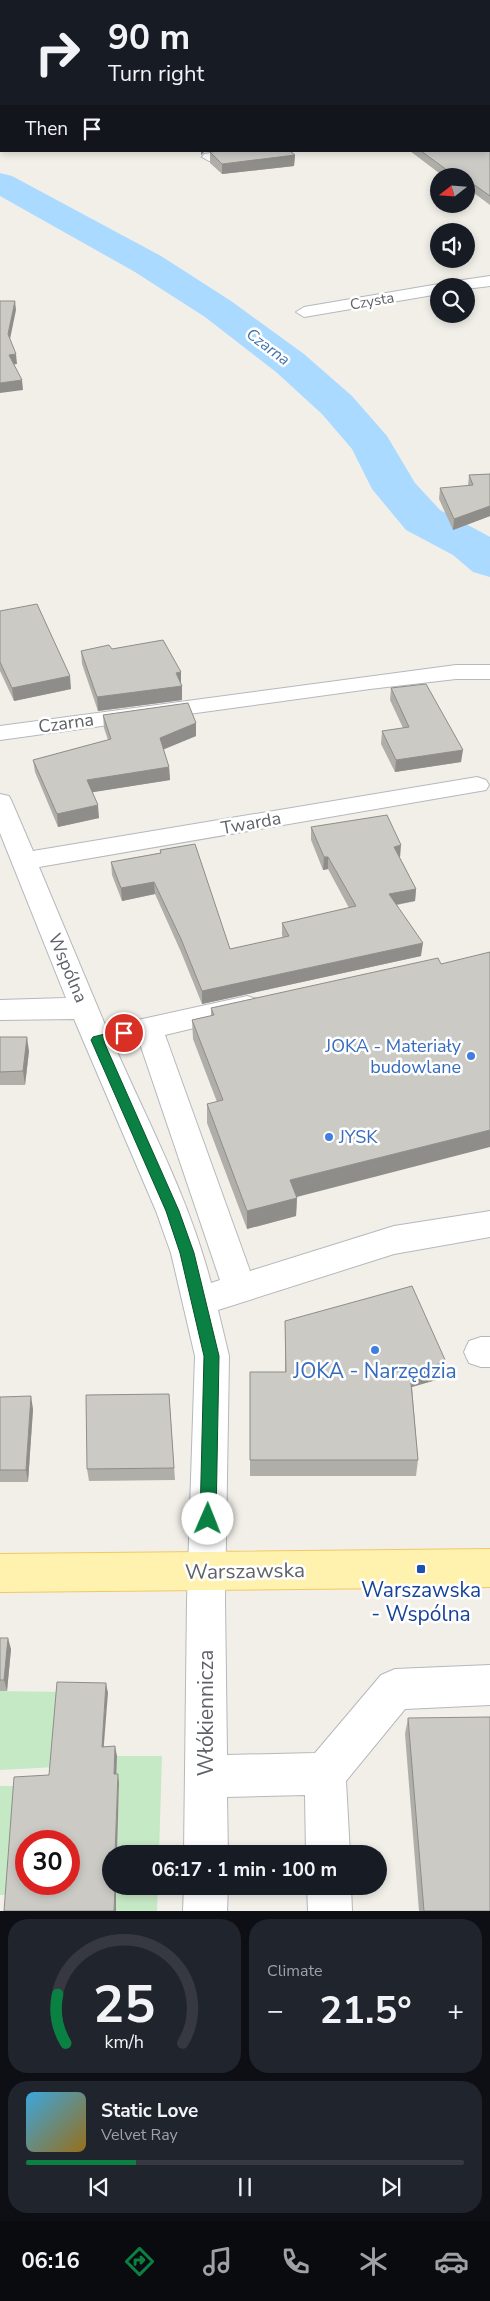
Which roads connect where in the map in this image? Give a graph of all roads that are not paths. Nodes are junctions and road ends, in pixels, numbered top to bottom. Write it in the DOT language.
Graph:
graph roads {
  1 [pos="251,152"];
  2 [pos="218,155"];
  3 [pos="490,280"];
  4 [pos="475,283"];
  5 [pos="430,291"];
  6 [pos="304,312"];
  7 [pos="490,672"];
  8 [pos="0,733"];
  9 [pos="477,784"];
  10 [pos="3,815"];
  11 [pos="24,861"];
  12 [pos="275,1000"];
  13 [pos="85,1008"];
  14 [pos="0,1010"];
  15 [pos="148,1027"];
  16 [pos="97,1040"];
  17 [pos="490,1224"];
  18 [pos="240,1289"];
  19 [pos="200,1301"];
  20 [pos="490,1568"];
  21 [pos="207,1571"];
  22 [pos="0,1573"];
  23 [pos="490,1685"];
  24 [pos="326,1774"];
  25 [pos="206,1776"];
  26 [pos="206,1845"];
  27 [pos="328,1845"];
  28 [pos="206,1895"];
  29 [pos="329,1895"];
  30 [pos="205,1911"];
  31 [pos="330,1911"];
  1 -- 2 [label="street"];
  3 -- 4 [label="street"];
  5 -- 6 [label="street, Czysta"];
  7 -- 8 [label="street, Czarna"];
  9 -- 11 [label="street, Twarda"];
  10 -- 11 [label="street, Wspólna"];
  11 -- 13 [label="street, Wspólna"];
  12 -- 15 [label="street"];
  13 -- 14 [label="street"];
  13 -- 16 [label="street, Wspólna"];
  15 -- 16 [label="street"];
  15 -- 18 [label="street"];
  16 -- 19 [label="street, Wspólna"];
  17 -- 18 [label="street"];
  18 -- 19 [label="street"];
  19 -- 21 [label="street, Wspólna"];
  20 -- 21 [label="main road, Warszawska"];
  21 -- 22 [label="main road, Warszawska"];
  21 -- 25 [label="street, Włókiennicza"];
  23 -- 24 [label="street"];
  24 -- 25 [label="street"];
  24 -- 27 [label="street"];
  25 -- 26 [label="street, Włókiennicza"];
  28 -- 30 [label="street"];
  29 -- 31 [label="street"];
}
